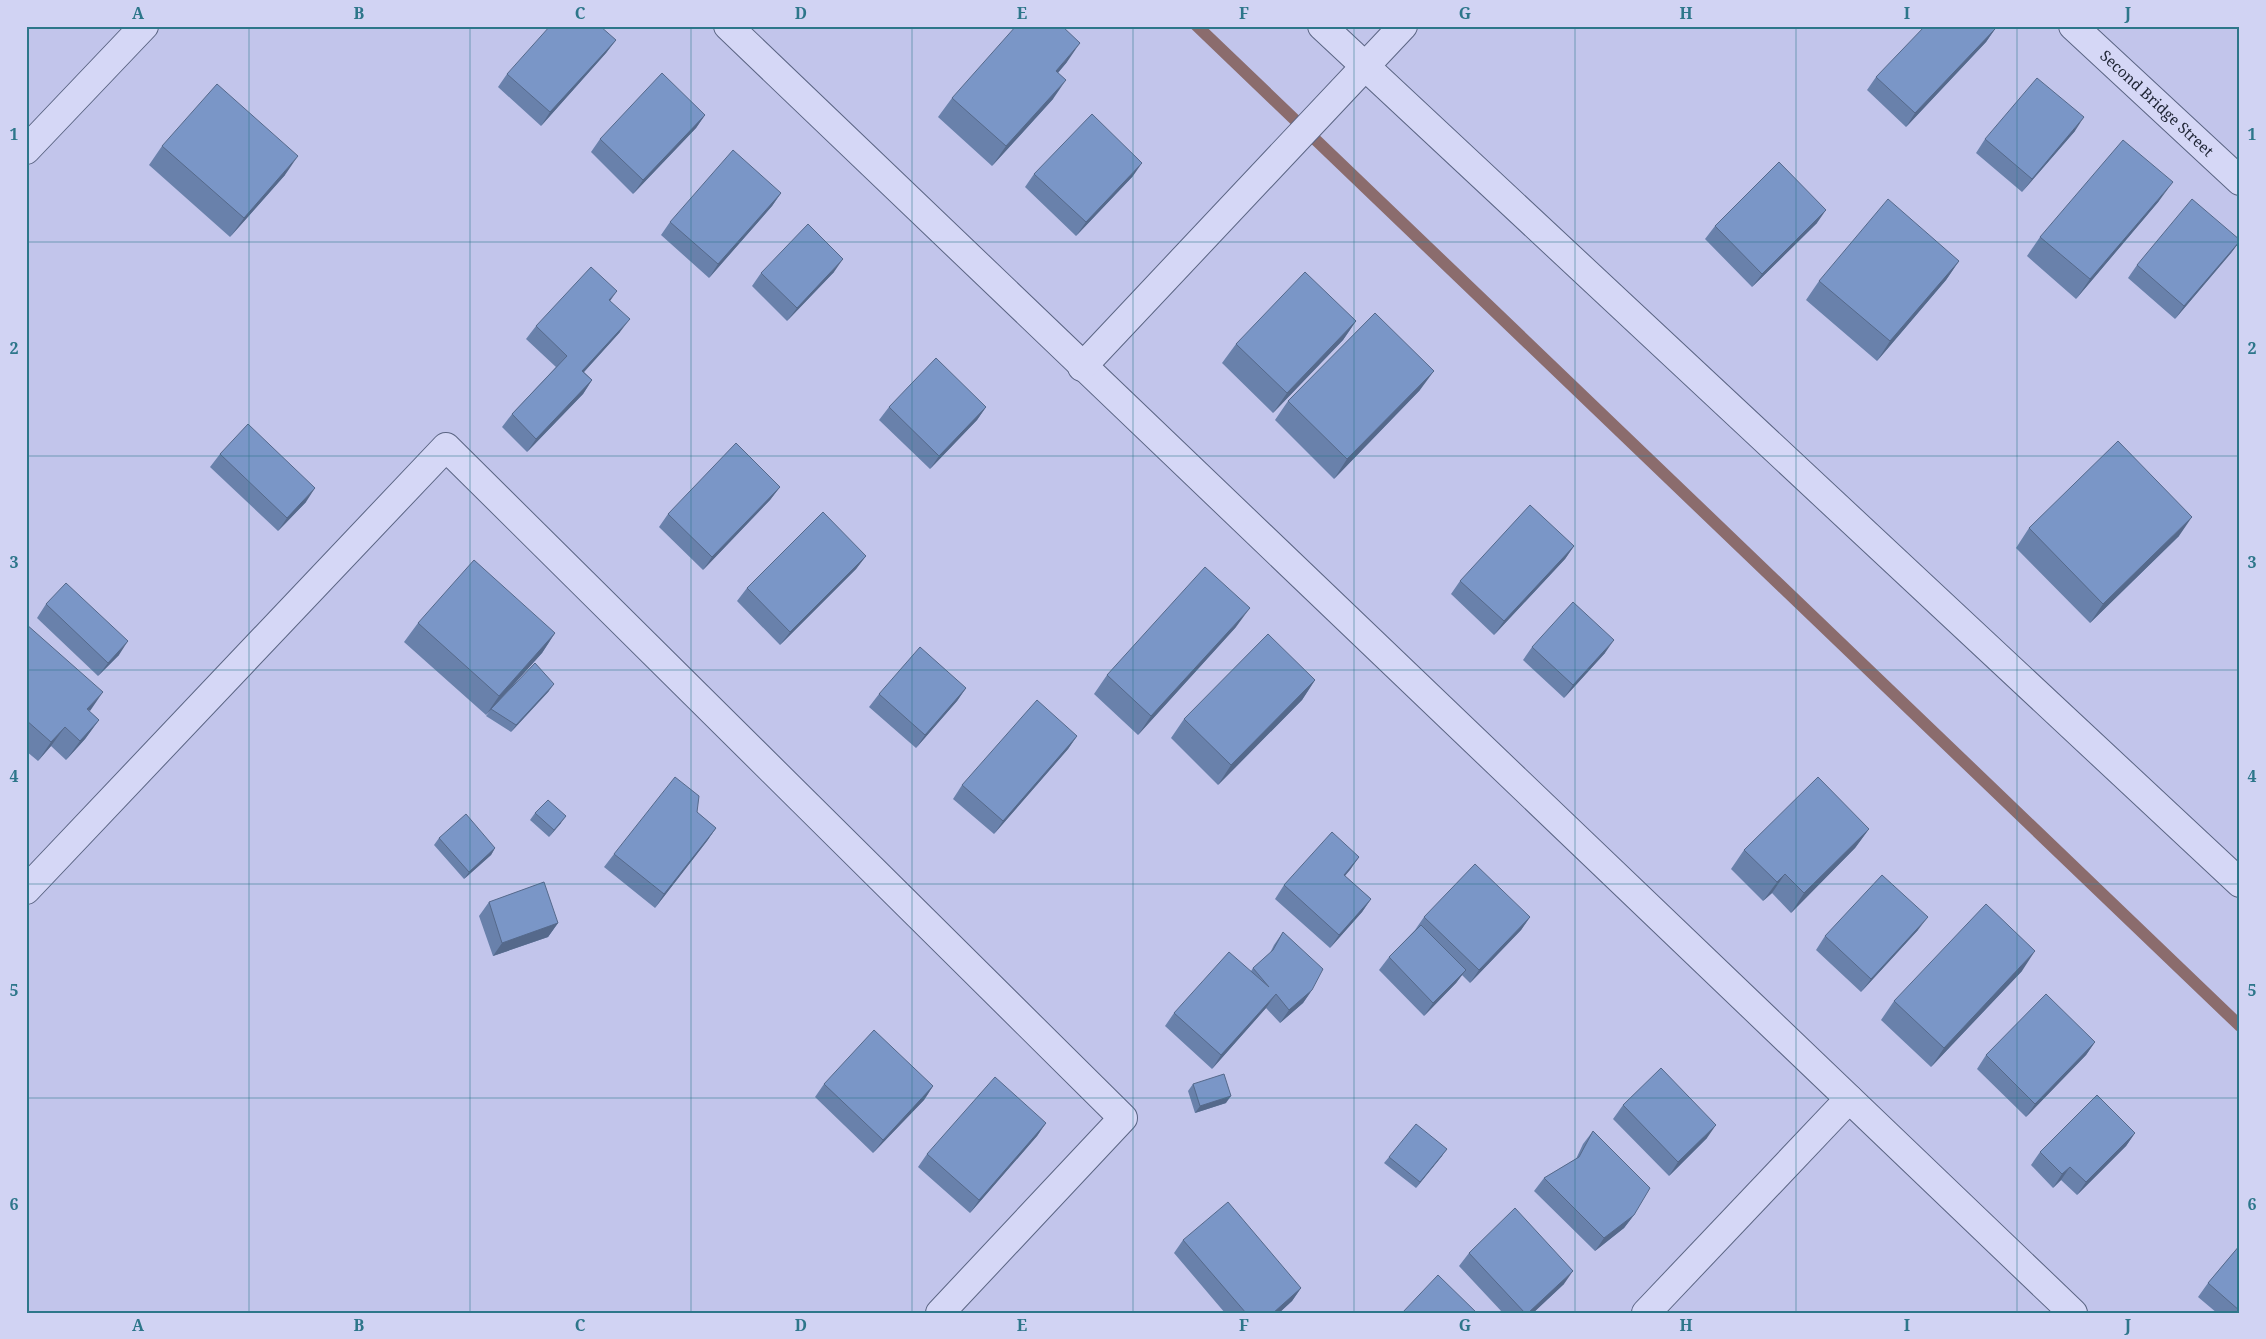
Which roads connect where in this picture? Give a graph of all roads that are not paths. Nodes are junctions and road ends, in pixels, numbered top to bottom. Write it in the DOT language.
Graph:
graph roads {
  1 [pos="144,26"];
  2 [pos="728,26"];
  3 [pos="1322,26"];
  4 [pos="1403,26"];
  5 [pos="2073,26"];
  6 [pos="1365,68"];
  7 [pos="26,150"];
  8 [pos="2240,181"];
  9 [pos="1082,367"];
  10 [pos="2240,883"];
  11 [pos="26,890"];
  12 [pos="1849,1099"];
  13 [pos="940,1313"];
  14 [pos="1646,1313"];
  15 [pos="2073,1313"];
  1 -- 7 [label="street"];
  2 -- 9 [label="street"];
  3 -- 6 [label="street"];
  4 -- 6 [label="street"];
  5 -- 8 [label="street, Second Bridge Street"];
  6 -- 9 [label="street"];
  6 -- 10 [label="street"];
  9 -- 12 [label="street"];
  11 -- 13 [label="street"];
  12 -- 14 [label="street"];
  12 -- 15 [label="street"];
}
